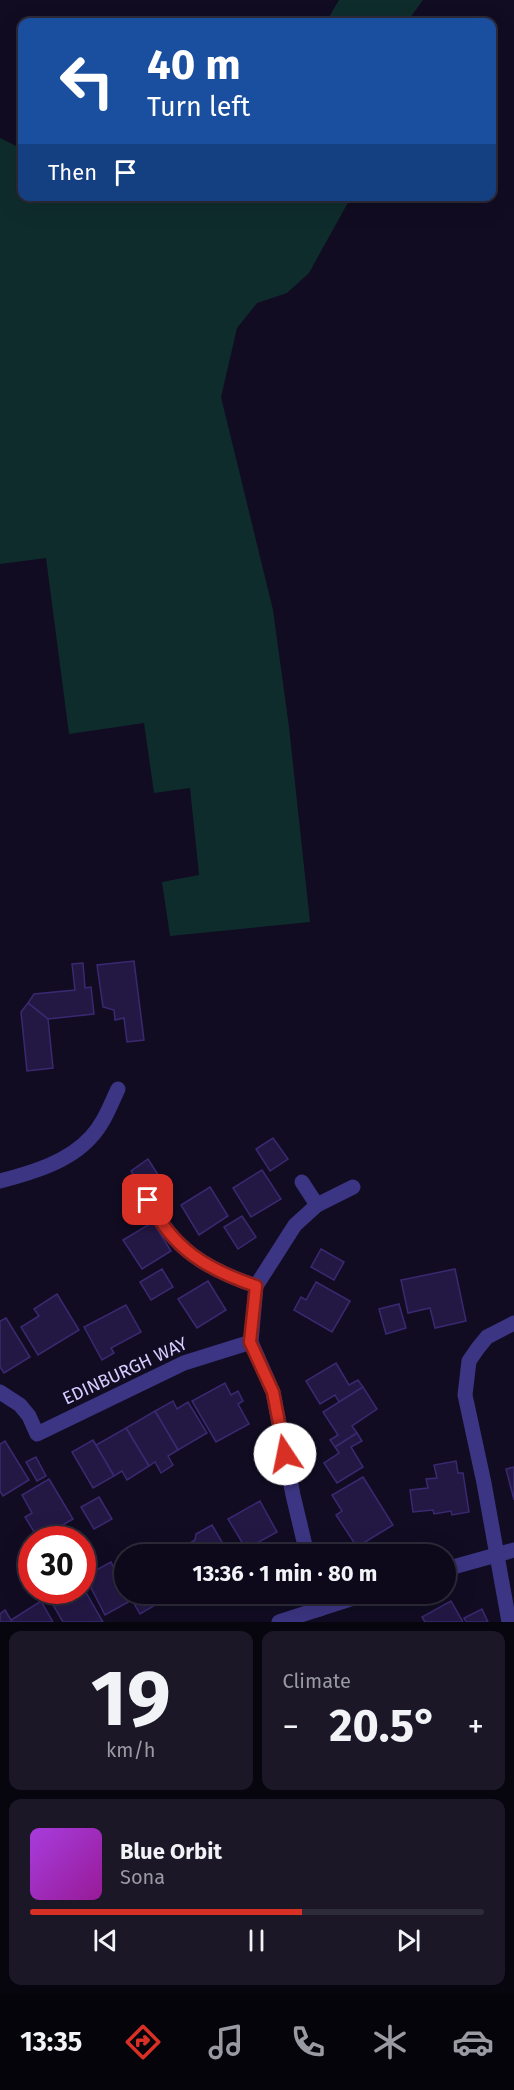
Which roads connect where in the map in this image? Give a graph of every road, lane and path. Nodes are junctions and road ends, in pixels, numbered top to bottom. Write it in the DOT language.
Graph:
graph roads {
  1 [pos="118,1089"];
  2 [pos="0,1180"];
  3 [pos="302,1182"];
  4 [pos="353,1187"];
  5 [pos="148,1200"];
  6 [pos="316,1205"];
  7 [pos="256,1286"];
  8 [pos="514,1323"];
  9 [pos="250,1342"];
  10 [pos="0,1392"];
  11 [pos="305,1544"];
  12 [pos="514,1550"];
  13 [pos="498,1554"];
  14 [pos="456,1566"];
  15 [pos="319,1604"];
  16 [pos="335,1604"];
  17 [pos="320,1609"];
  18 [pos="279,1622"];
  19 [pos="509,1622"];
  1 -- 2 [label="street"];
  3 -- 6 [label="street"];
  4 -- 6 [label="street"];
  5 -- 7 [label="street"];
  6 -- 7 [label="street"];
  7 -- 9 [label="street"];
  8 -- 13 [label="street"];
  9 -- 10 [label="street, EDINBURGH WAY"];
  9 -- 11 [label="street"];
  12 -- 13 [label="street"];
  13 -- 14 [label="street"];
  13 -- 19 [label="street"];
  15 -- 17 [label="street"];
  16 -- 17 [label="street"];
  17 -- 18 [label="street"];
}
